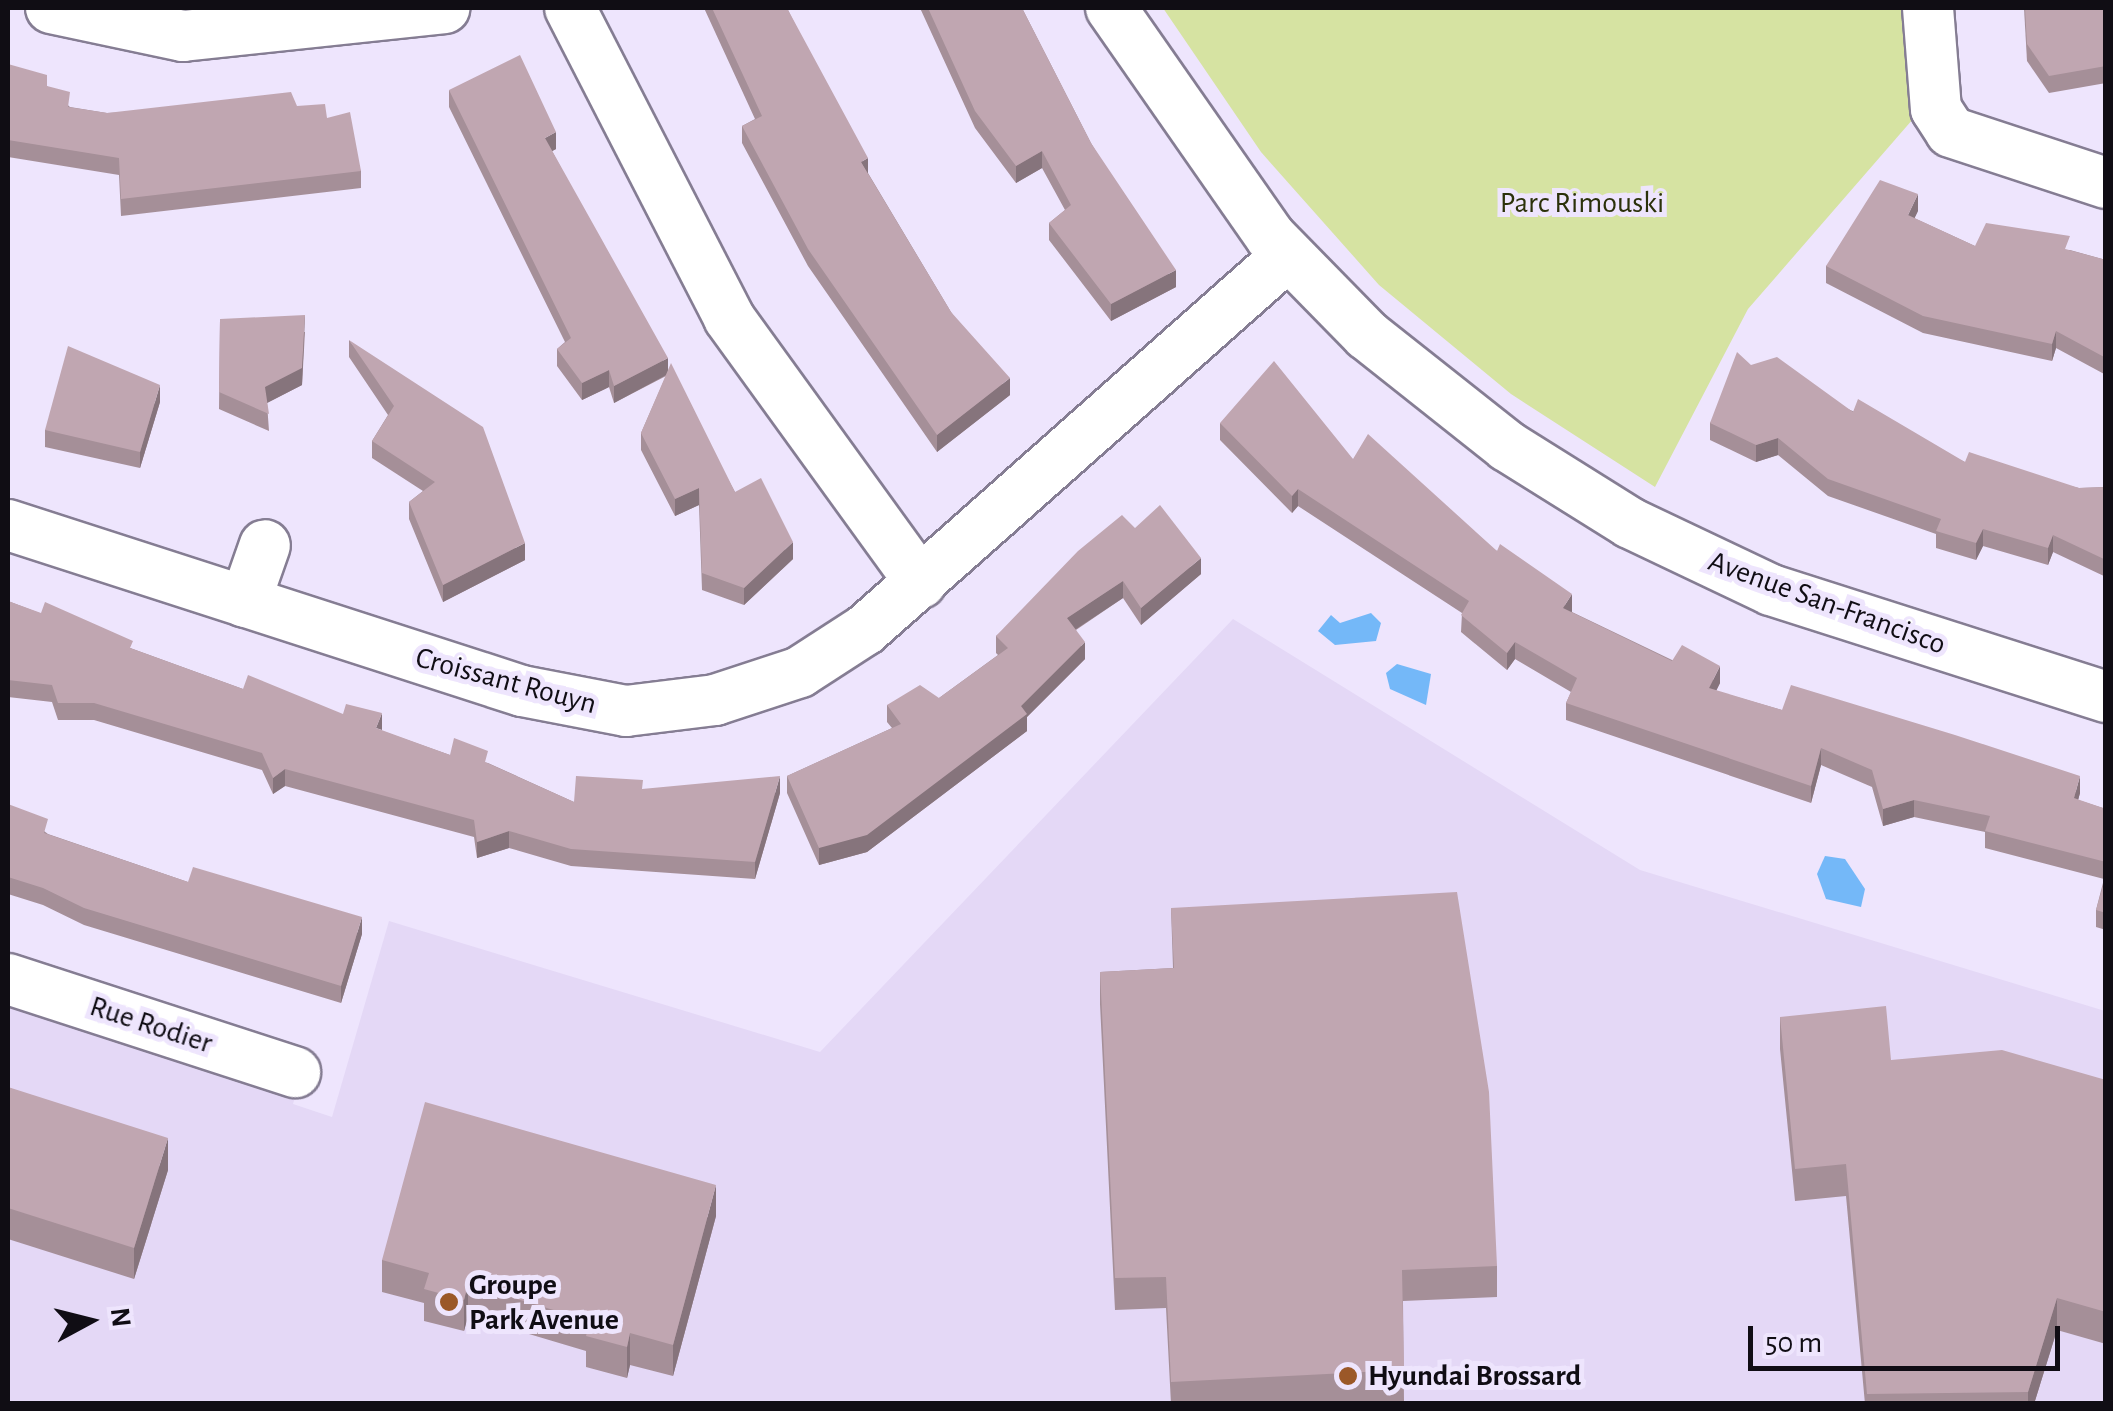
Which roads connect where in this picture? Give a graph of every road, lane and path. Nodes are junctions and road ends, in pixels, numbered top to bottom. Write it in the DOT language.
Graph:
graph roads {
  1 [pos="52,8"];
  2 [pos="445,8"];
  3 [pos="570,8"];
  4 [pos="1111,8"];
  5 [pos="1928,8"];
  6 [pos="2106,183"];
  7 [pos="1288,256"];
  8 [pos="8,525"];
  9 [pos="265,545"];
  10 [pos="920,583"];
  11 [pos="245,602"];
  12 [pos="2106,696"];
  13 [pos="8,979"];
  14 [pos="295,1072"];
  1 -- 2 [label="street"];
  3 -- 10 [label="street"];
  4 -- 7 [label="street, Avenue San-Francisco"];
  5 -- 6 [label="street"];
  7 -- 10 [label="street, Croissant Rouyn"];
  7 -- 12 [label="street, Avenue San-Francisco"];
  8 -- 11 [label="street, Croissant Rouyn"];
  9 -- 11 [label="street"];
  10 -- 11 [label="street, Croissant Rouyn"];
  13 -- 14 [label="street, Rue Rodier"];
}
